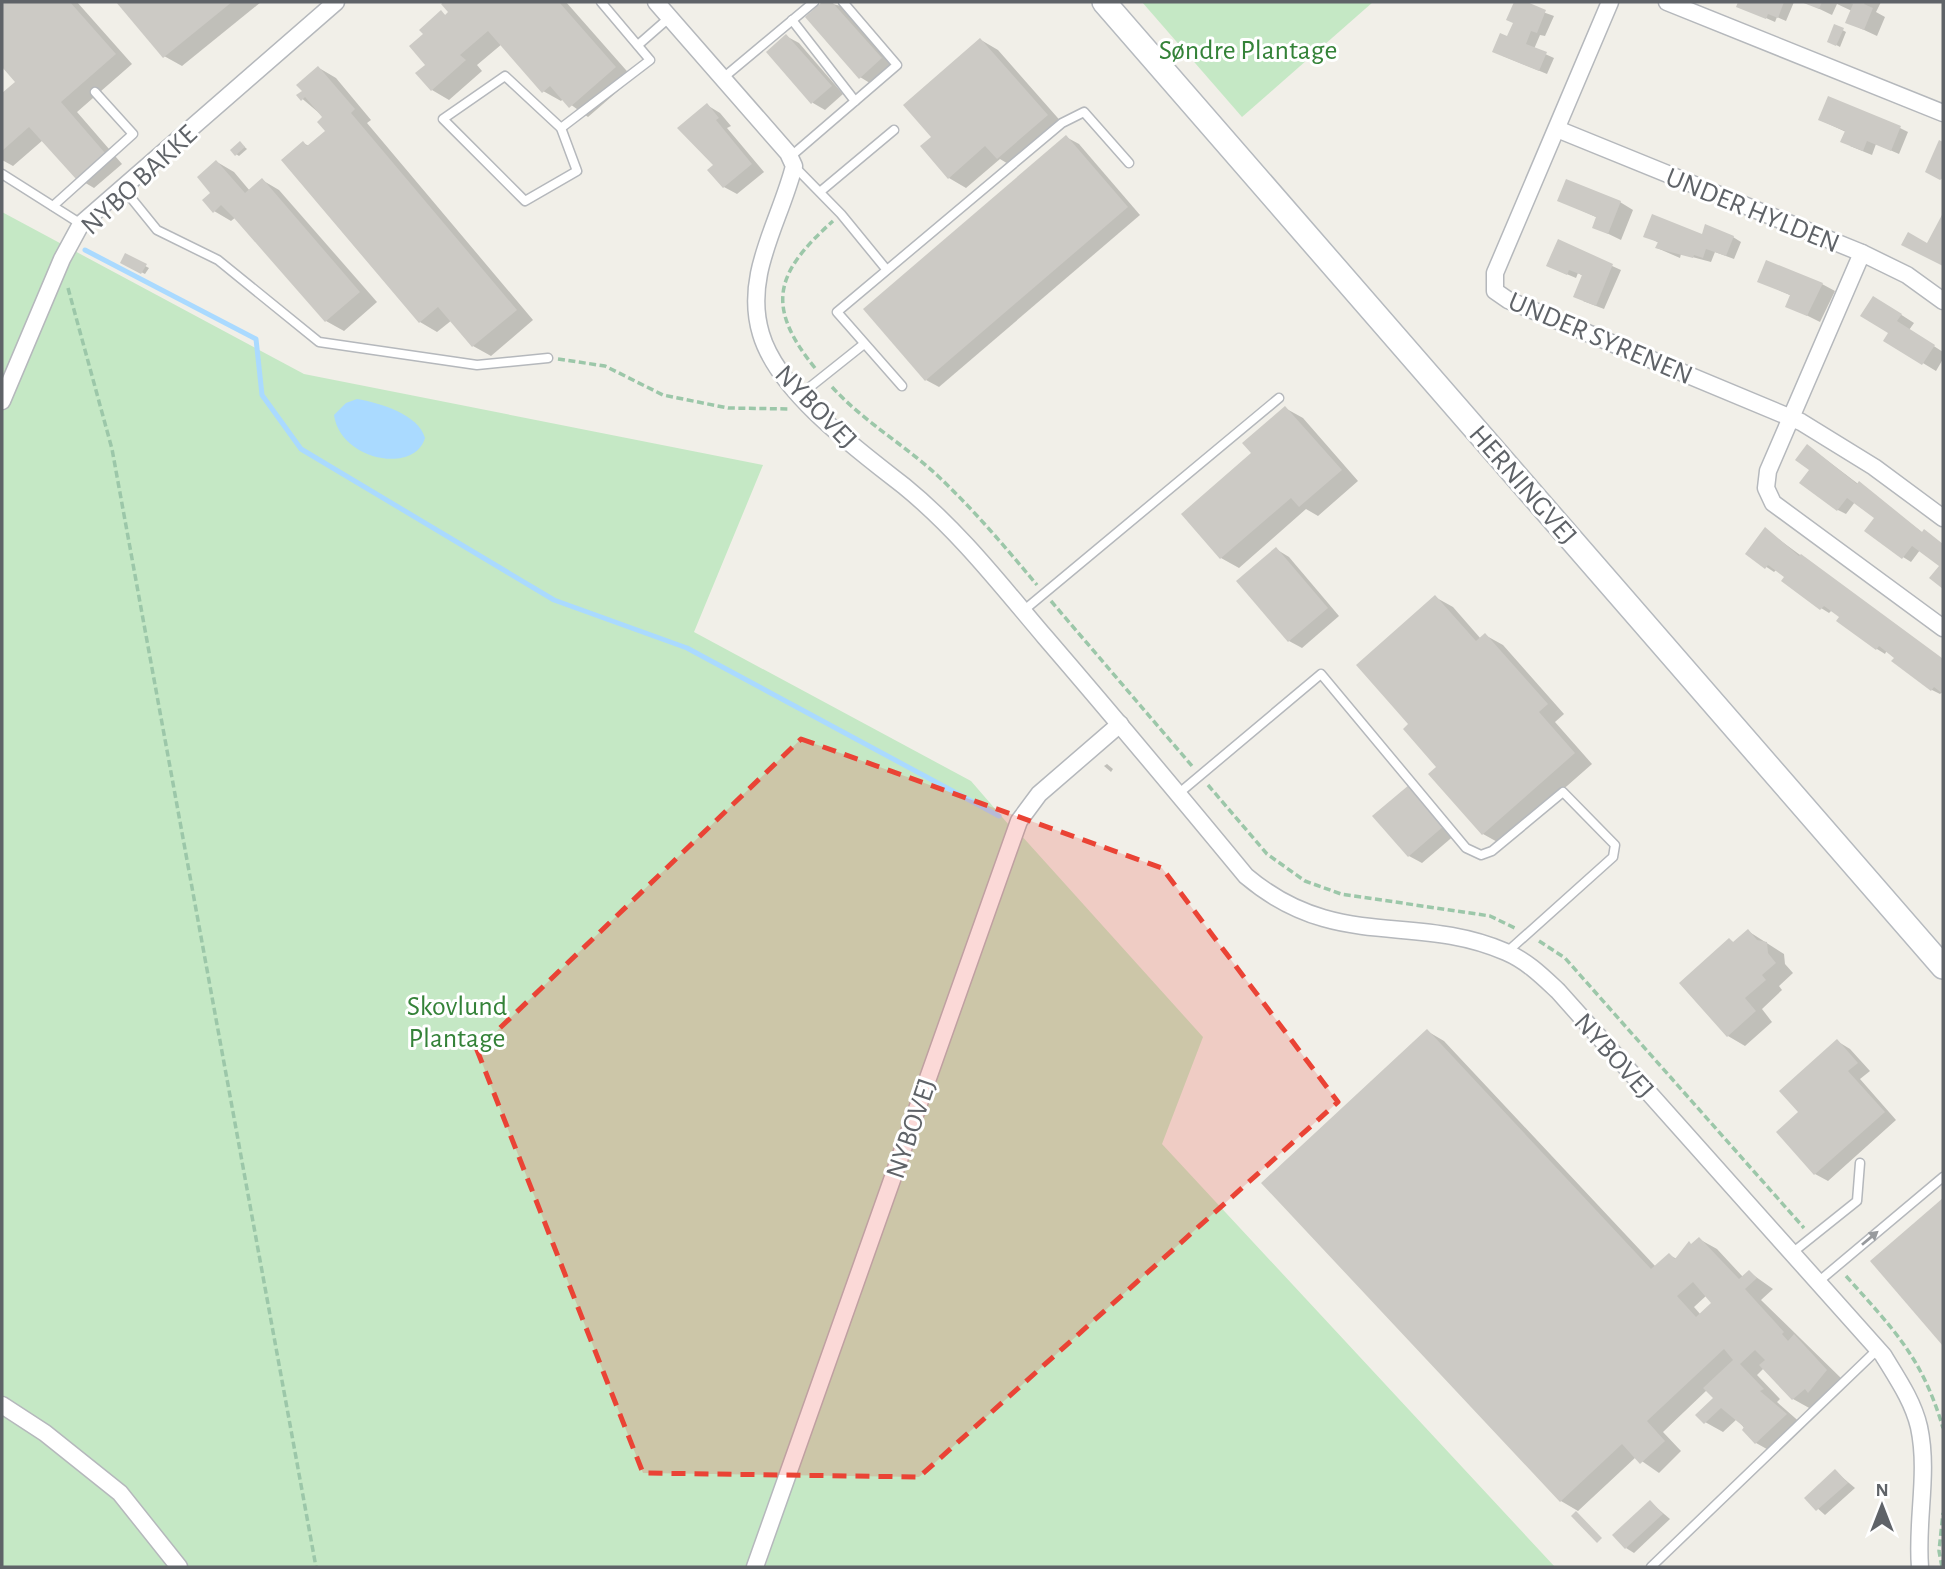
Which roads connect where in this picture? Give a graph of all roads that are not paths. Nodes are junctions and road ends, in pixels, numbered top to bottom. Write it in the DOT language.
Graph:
graph roads {
  1 [pos="336,2"];
  2 [pos="601,2"];
  3 [pos="656,2"];
  4 [pos="814,2"];
  5 [pos="843,2"];
  6 [pos="1104,2"];
  7 [pos="1610,2"];
  8 [pos="1667,2"];
  9 [pos="670,17"];
  10 [pos="792,20"];
  11 [pos="638,46"];
  12 [pos="723,78"];
  13 [pos="94,92"];
  14 [pos="855,101"];
  15 [pos="1943,113"];
  16 [pos="561,128"];
  17 [pos="1557,129"];
  18 [pos="894,130"];
  19 [pos="792,161"];
  20 [pos="1129,163"];
  21 [pos="2,174"];
  22 [pos="123,188"];
  23 [pos="821,191"];
  24 [pos="53,206"];
  25 [pos="82,224"];
  26 [pos="1862,253"];
  27 [pos="886,269"];
  28 [pos="1943,301"];
  29 [pos="864,344"];
  30 [pos="548,358"];
  31 [pos="902,386"];
  32 [pos="1279,398"];
  33 [pos="804,400"];
  34 [pos="2,401"];
  35 [pos="1790,417"];
  36 [pos="1943,517"];
  37 [pos="1023,611"];
  38 [pos="1943,628"];
  39 [pos="1120,724"];
  40 [pos="1178,794"];
  41 [pos="1507,952"];
  42 [pos="1943,967"];
  43 [pos="1860,1163"];
  44 [pos="1943,1177"];
  45 [pos="1792,1253"];
  46 [pos="1818,1282"];
  47 [pos="1878,1349"];
  48 [pos="2,1405"];
  49 [pos="179,1567"];
  50 [pos="755,1567"];
  51 [pos="1651,1567"];
  52 [pos="1920,1567"];
  1 -- 22 [label="street, NYBO BAKKE"];
  2 -- 11 [label="lane"];
  3 -- 9 [label="street"];
  4 -- 10 [label="lane"];
  5 -- 14 [label="lane"];
  6 -- 42 [label="main road, HERNINGVEJ"];
  7 -- 17 [label="street"];
  8 -- 15 [label="street"];
  9 -- 11 [label="lane"];
  9 -- 12 [label="street"];
  10 -- 12 [label="lane"];
  10 -- 14 [label="lane"];
  11 -- 16 [label="lane"];
  12 -- 19 [label="street"];
  13 -- 24 [label="lane"];
  14 -- 19 [label="lane"];
  16 -- 16 [label="lane"];
  17 -- 26 [label="street, UNDER HYLDEN"];
  17 -- 35 [label="street, UNDER SYRENEN"];
  18 -- 23 [label="lane"];
  19 -- 23 [label="lane"];
  19 -- 33 [label="street, NYBOVEJ"];
  20 -- 27 [label="lane"];
  21 -- 24 [label="lane"];
  22 -- 25 [label="street, NYBO BAKKE"];
  22 -- 30 [label="lane"];
  23 -- 27 [label="lane"];
  24 -- 25 [label="lane"];
  25 -- 34 [label="street, NYBO BAKKE"];
  26 -- 28 [label="street, UNDER HYLDEN"];
  26 -- 35 [label="street"];
  27 -- 29 [label="lane"];
  29 -- 31 [label="lane"];
  29 -- 33 [label="lane"];
  32 -- 37 [label="lane"];
  33 -- 37 [label="street, NYBOVEJ"];
  35 -- 36 [label="street, UNDER SYRENEN"];
  35 -- 38 [label="street"];
  37 -- 39 [label="street, NYBOVEJ"];
  39 -- 40 [label="street, NYBOVEJ"];
  39 -- 50 [label="street, NYBOVEJ"];
  40 -- 41 [label="street, NYBOVEJ"];
  40 -- 41 [label="lane"];
  41 -- 45 [label="street, NYBOVEJ"];
  43 -- 45 [label="lane"];
  46 -- 44 [label="lane, one-way"];
  45 -- 46 [label="street, NYBOVEJ"];
  46 -- 47 [label="street, NYBOVEJ"];
  47 -- 51 [label="lane"];
  47 -- 52 [label="street, NYBOVEJ"];
  48 -- 49 [label="street"];
}
